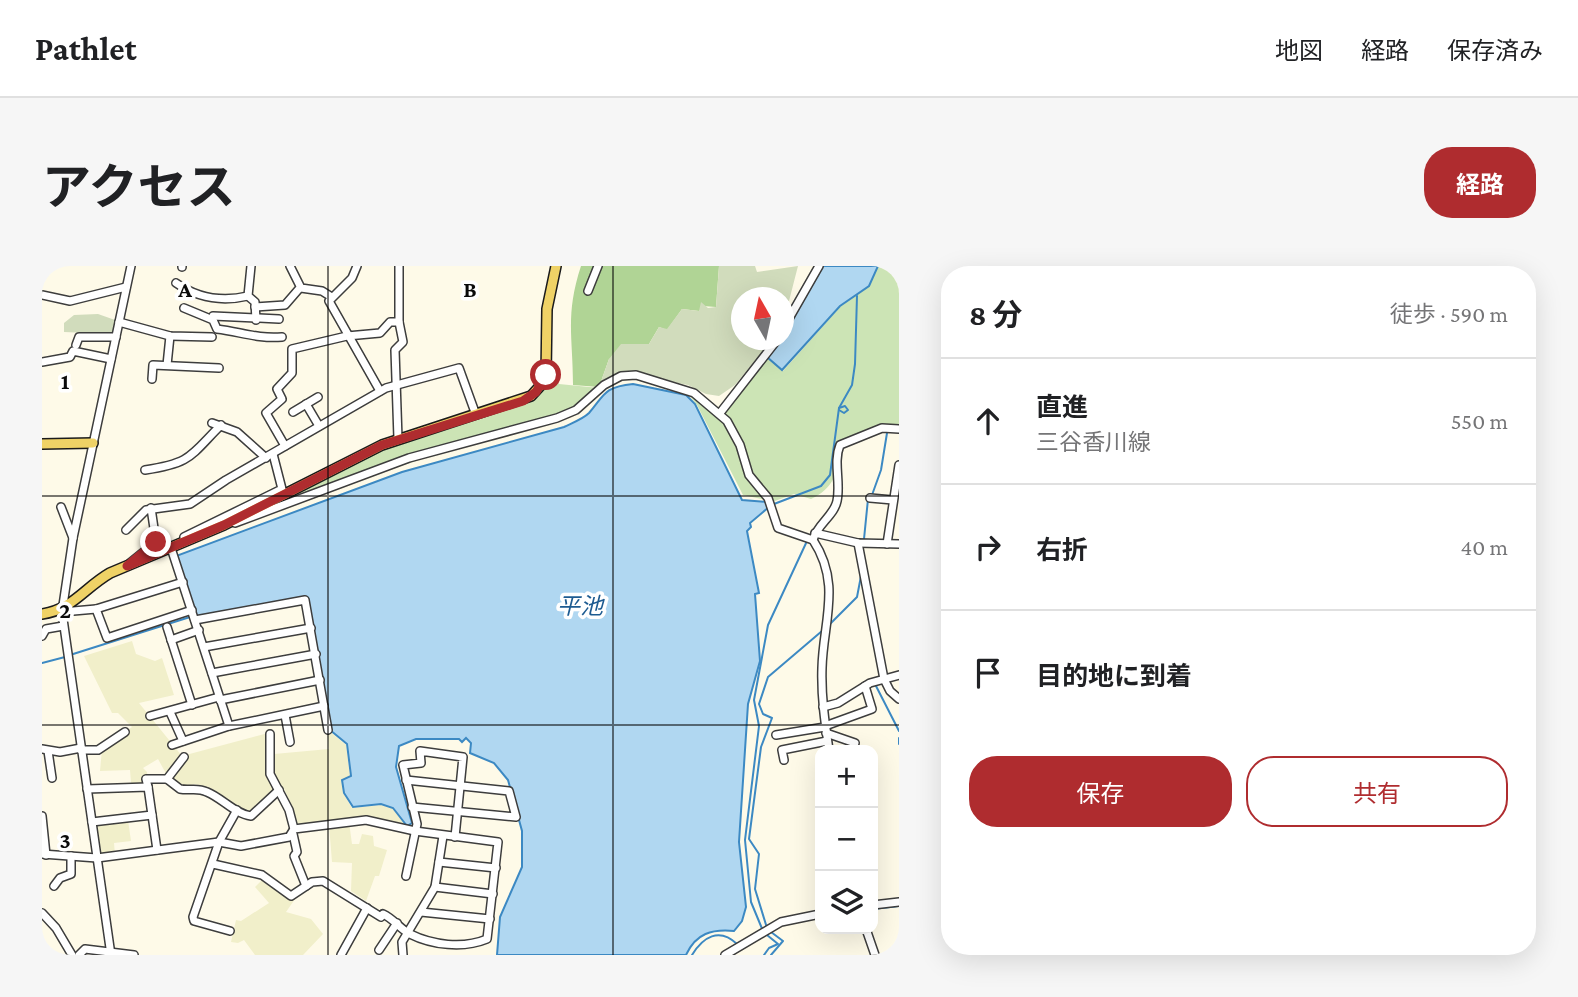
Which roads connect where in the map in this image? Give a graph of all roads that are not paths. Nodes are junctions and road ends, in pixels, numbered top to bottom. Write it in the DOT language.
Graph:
graph roads {
  1 [pos="131,266"];
  2 [pos="251,266"];
  3 [pos="290,266"];
  4 [pos="357,266"];
  5 [pos="399,266"];
  6 [pos="556,266"];
  7 [pos="598,266"];
  8 [pos="819,266"];
  9 [pos="176,284"];
  10 [pos="126,288"];
  11 [pos="298,290"];
  12 [pos="587,292"];
  13 [pos="42,295"];
  14 [pos="248,296"];
  15 [pos="330,296"];
  16 [pos="216,299"];
  17 [pos="255,307"];
  18 [pos="184,308"];
  19 [pos="794,310"];
  20 [pos="213,318"];
  21 [pos="279,318"];
  22 [pos="256,320"];
  23 [pos="119,322"];
  24 [pos="399,322"];
  25 [pos="170,336"];
  26 [pos="347,336"];
  27 [pos="116,337"];
  28 [pos="212,337"];
  29 [pos="282,337"];
  30 [pos="76,345"];
  31 [pos="769,350"];
  32 [pos="111,359"];
  33 [pos="42,362"];
  34 [pos="167,365"];
  35 [pos="219,369"];
  36 [pos="152,379"];
  37 [pos="396,385"];
  38 [pos="380,391"];
  39 [pos="318,397"];
  40 [pos="306,404"];
  41 [pos="293,412"];
  42 [pos="720,413"];
  43 [pos="476,415"];
  44 [pos="212,423"];
  45 [pos="221,425"];
  46 [pos="319,426"];
  47 [pos="899,429"];
  48 [pos="398,439"];
  49 [pos="93,443"];
  50 [pos="42,444"];
  51 [pos="285,446"];
  52 [pos="269,456"];
  53 [pos="899,465"];
  54 [pos="145,470"];
  55 [pos="897,487"];
  56 [pos="870,498"];
  57 [pos="893,500"];
  58 [pos="61,507"];
  59 [pos="151,508"];
  60 [pos="224,525"];
  61 [pos="126,530"];
  62 [pos="814,536"];
  63 [pos="73,538"];
  64 [pos="858,543"];
  65 [pos="887,544"];
  66 [pos="899,544"];
  67 [pos="173,548"];
  68 [pos="127,566"];
  69 [pos="183,582"];
  70 [pos="96,609"];
  71 [pos="192,610"];
  72 [pos="62,611"];
  73 [pos="42,614"];
  74 [pos="195,620"];
  75 [pos="63,626"];
  76 [pos="167,627"];
  77 [pos="312,628"];
  78 [pos="198,630"];
  79 [pos="42,636"];
  80 [pos="171,640"];
  81 [pos="204,647"];
  82 [pos="316,654"];
  83 [pos="212,673"];
  84 [pos="899,675"];
  85 [pos="884,679"];
  86 [pos="320,680"];
  87 [pos="865,686"];
  88 [pos="220,698"];
  89 [pos="899,699"];
  90 [pos="192,705"];
  91 [pos="324,706"];
  92 [pos="823,706"];
  93 [pos="170,712"];
  94 [pos="285,715"];
  95 [pos="150,716"];
  96 [pos="229,726"];
  97 [pos="328,730"];
  98 [pos="125,732"];
  99 [pos="270,734"];
  100 [pos="776,735"];
  101 [pos="827,736"];
  102 [pos="183,741"];
  103 [pos="290,741"];
  104 [pos="855,743"];
  105 [pos="172,745"];
  106 [pos="81,749"];
  107 [pos="45,750"];
  108 [pos="184,757"];
  109 [pos="784,760"];
  110 [pos="52,778"];
  111 [pos="167,779"];
  112 [pos="406,780"];
  113 [pos="460,786"];
  114 [pos="148,787"];
  115 [pos="87,789"];
  116 [pos="279,790"];
  117 [pos="412,807"];
  118 [pos="237,810"];
  119 [pos="458,811"];
  120 [pos="152,815"];
  121 [pos="42,816"];
  122 [pos="92,822"];
  123 [pos="293,831"];
  124 [pos="415,831"];
  125 [pos="443,836"];
  126 [pos="454,837"];
  127 [pos="219,842"];
  128 [pos="157,850"];
  129 [pos="44,854"];
  130 [pos="71,856"];
  131 [pos="97,858"];
  132 [pos="439,862"];
  133 [pos="213,864"];
  134 [pos="496,868"];
  135 [pos="406,876"];
  136 [pos="54,886"];
  137 [pos="306,886"];
  138 [pos="435,887"];
  139 [pos="493,894"];
  140 [pos="899,902"];
  141 [pos="878,904"];
  142 [pos="367,908"];
  143 [pos="421,912"];
  144 [pos="42,913"];
  145 [pos="815,915"];
  146 [pos="490,919"];
  147 [pos="397,923"];
  148 [pos="230,931"];
  149 [pos="408,933"];
  150 [pos="868,934"];
  151 [pos="379,950"];
  152 [pos="110,953"];
  153 [pos="72,955"];
  154 [pos="79,955"];
  155 [pos="134,955"];
  156 [pos="341,955"];
  157 [pos="402,955"];
  158 [pos="725,955"];
  159 [pos="875,955"];
  1 -- 10 [label="street"];
  2 -- 14 [label="street"];
  3 -- 15 [label="street"];
  4 -- 15 [label="street"];
  5 -- 24 [label="street"];
  6 -- 43 [label="main road"];
  7 -- 12 [label="street"];
  8 -- 19 [label="street"];
  9 -- 16 [label="street"];
  10 -- 13 [label="street"];
  10 -- 23 [label="street"];
  11 -- 17 [label="street"];
  14 -- 16 [label="street"];
  14 -- 17 [label="street"];
  15 -- 26 [label="street"];
  16 -- 20 [label="street"];
  17 -- 22 [label="street"];
  18 -- 20 [label="street"];
  20 -- 22 [label="street"];
  20 -- 29 [label="street"];
  21 -- 22 [label="street"];
  23 -- 25 [label="street"];
  23 -- 27 [label="street"];
  24 -- 26 [label="street"];
  24 -- 37 [label="street"];
  25 -- 28 [label="street"];
  25 -- 34 [label="street"];
  26 -- 38 [label="street"];
  26 -- 51 [label="street"];
  27 -- 30 [label="street"];
  27 -- 32 [label="street"];
  31 -- 42 [label="street"];
  32 -- 33 [label="street"];
  32 -- 49 [label="street"];
  34 -- 35 [label="street"];
  34 -- 36 [label="street"];
  37 -- 38 [label="street"];
  37 -- 43 [label="street"];
  37 -- 48 [label="street"];
  38 -- 46 [label="street"];
  39 -- 40 [label="street"];
  40 -- 41 [label="street"];
  40 -- 46 [label="street"];
  42 -- 60 [label="street"];
  42 -- 62 [label="street"];
  43 -- 48 [label="main road"];
  44 -- 45 [label="street"];
  45 -- 52 [label="street"];
  45 -- 54 [label="street"];
  46 -- 51 [label="street"];
  47 -- 62 [label="street"];
  48 -- 60 [label="main road"];
  49 -- 50 [label="main road"];
  49 -- 63 [label="street"];
  51 -- 52 [label="street"];
  52 -- 59 [label="street"];
  52 -- 67 [label="street"];
  53 -- 55 [label="street"];
  55 -- 57 [label="street"];
  56 -- 57 [label="street"];
  57 -- 65 [label="street"];
  58 -- 63 [label="street"];
  59 -- 61 [label="street"];
  59 -- 68 [label="street"];
  60 -- 67 [label="main road"];
  62 -- 64 [label="street"];
  62 -- 92 [label="street"];
  63 -- 72 [label="street"];
  64 -- 65 [label="street"];
  64 -- 85 [label="street"];
  65 -- 66 [label="street"];
  67 -- 68 [label="main road"];
  67 -- 69 [label="street"];
  68 -- 72 [label="main road"];
  69 -- 70 [label="street"];
  69 -- 71 [label="street"];
  70 -- 71 [label="street"];
  70 -- 72 [label="street"];
  71 -- 74 [label="street"];
  72 -- 73 [label="main road"];
  72 -- 75 [label="street"];
  74 -- 77 [label="street"];
  74 -- 78 [label="street"];
  75 -- 79 [label="street"];
  75 -- 106 [label="street"];
  76 -- 80 [label="street"];
  77 -- 81 [label="street"];
  77 -- 82 [label="street"];
  78 -- 80 [label="street"];
  78 -- 81 [label="street"];
  80 -- 90 [label="street"];
  81 -- 83 [label="street"];
  82 -- 83 [label="street"];
  82 -- 86 [label="street"];
  83 -- 88 [label="street"];
  84 -- 85 [label="street"];
  85 -- 87 [label="street"];
  85 -- 89 [label="street"];
  86 -- 88 [label="street"];
  86 -- 91 [label="street"];
  87 -- 92 [label="street"];
  87 -- 101 [label="street"];
  88 -- 90 [label="street"];
  88 -- 96 [label="street"];
  90 -- 93 [label="street"];
  91 -- 94 [label="street"];
  91 -- 97 [label="street"];
  92 -- 101 [label="street"];
  93 -- 95 [label="street"];
  93 -- 102 [label="street"];
  94 -- 96 [label="street"];
  94 -- 103 [label="street"];
  96 -- 102 [label="street"];
  98 -- 106 [label="street"];
  99 -- 116 [label="street"];
  100 -- 101 [label="street"];
  101 -- 104 [label="street"];
  101 -- 109 [label="street"];
  102 -- 105 [label="street"];
  106 -- 107 [label="street"];
  106 -- 115 [label="street"];
  107 -- 110 [label="street"];
  108 -- 111 [label="street"];
  111 -- 114 [label="street"];
  111 -- 118 [label="street"];
  112 -- 113 [label="street"];
  112 -- 113 [label="street"];
  112 -- 117 [label="street"];
  113 -- 119 [label="street"];
  113 -- 119 [label="street"];
  114 -- 115 [label="street"];
  114 -- 120 [label="street"];
  115 -- 122 [label="street"];
  116 -- 118 [label="street"];
  116 -- 123 [label="street"];
  117 -- 119 [label="street"];
  117 -- 124 [label="street"];
  118 -- 127 [label="street"];
  119 -- 126 [label="street"];
  120 -- 122 [label="street"];
  120 -- 128 [label="street"];
  121 -- 129 [label="street"];
  122 -- 131 [label="street"];
  123 -- 124 [label="street"];
  123 -- 127 [label="street"];
  123 -- 137 [label="street"];
  124 -- 125 [label="street"];
  124 -- 135 [label="street"];
  125 -- 126 [label="street"];
  125 -- 132 [label="street"];
  126 -- 134 [label="street"];
  127 -- 128 [label="street"];
  127 -- 133 [label="street"];
  128 -- 131 [label="street"];
  129 -- 130 [label="street"];
  130 -- 131 [label="street"];
  130 -- 136 [label="street"];
  131 -- 152 [label="street"];
  132 -- 134 [label="street"];
  132 -- 138 [label="street"];
  133 -- 137 [label="street"];
  133 -- 148 [label="street"];
  134 -- 139 [label="street"];
  137 -- 142 [label="street"];
  138 -- 139 [label="street"];
  138 -- 143 [label="street"];
  139 -- 146 [label="street"];
  140 -- 141 [label="street"];
  142 -- 147 [label="street"];
  142 -- 156 [label="street"];
  143 -- 146 [label="street"];
  143 -- 149 [label="street"];
  144 -- 153 [label="street"];
  145 -- 158 [label="street"];
  146 -- 149 [label="street"];
  147 -- 149 [label="street"];
  147 -- 151 [label="street"];
  149 -- 157 [label="street"];
  150 -- 159 [label="street"];
  152 -- 154 [label="street"];
  152 -- 155 [label="street"];
}
